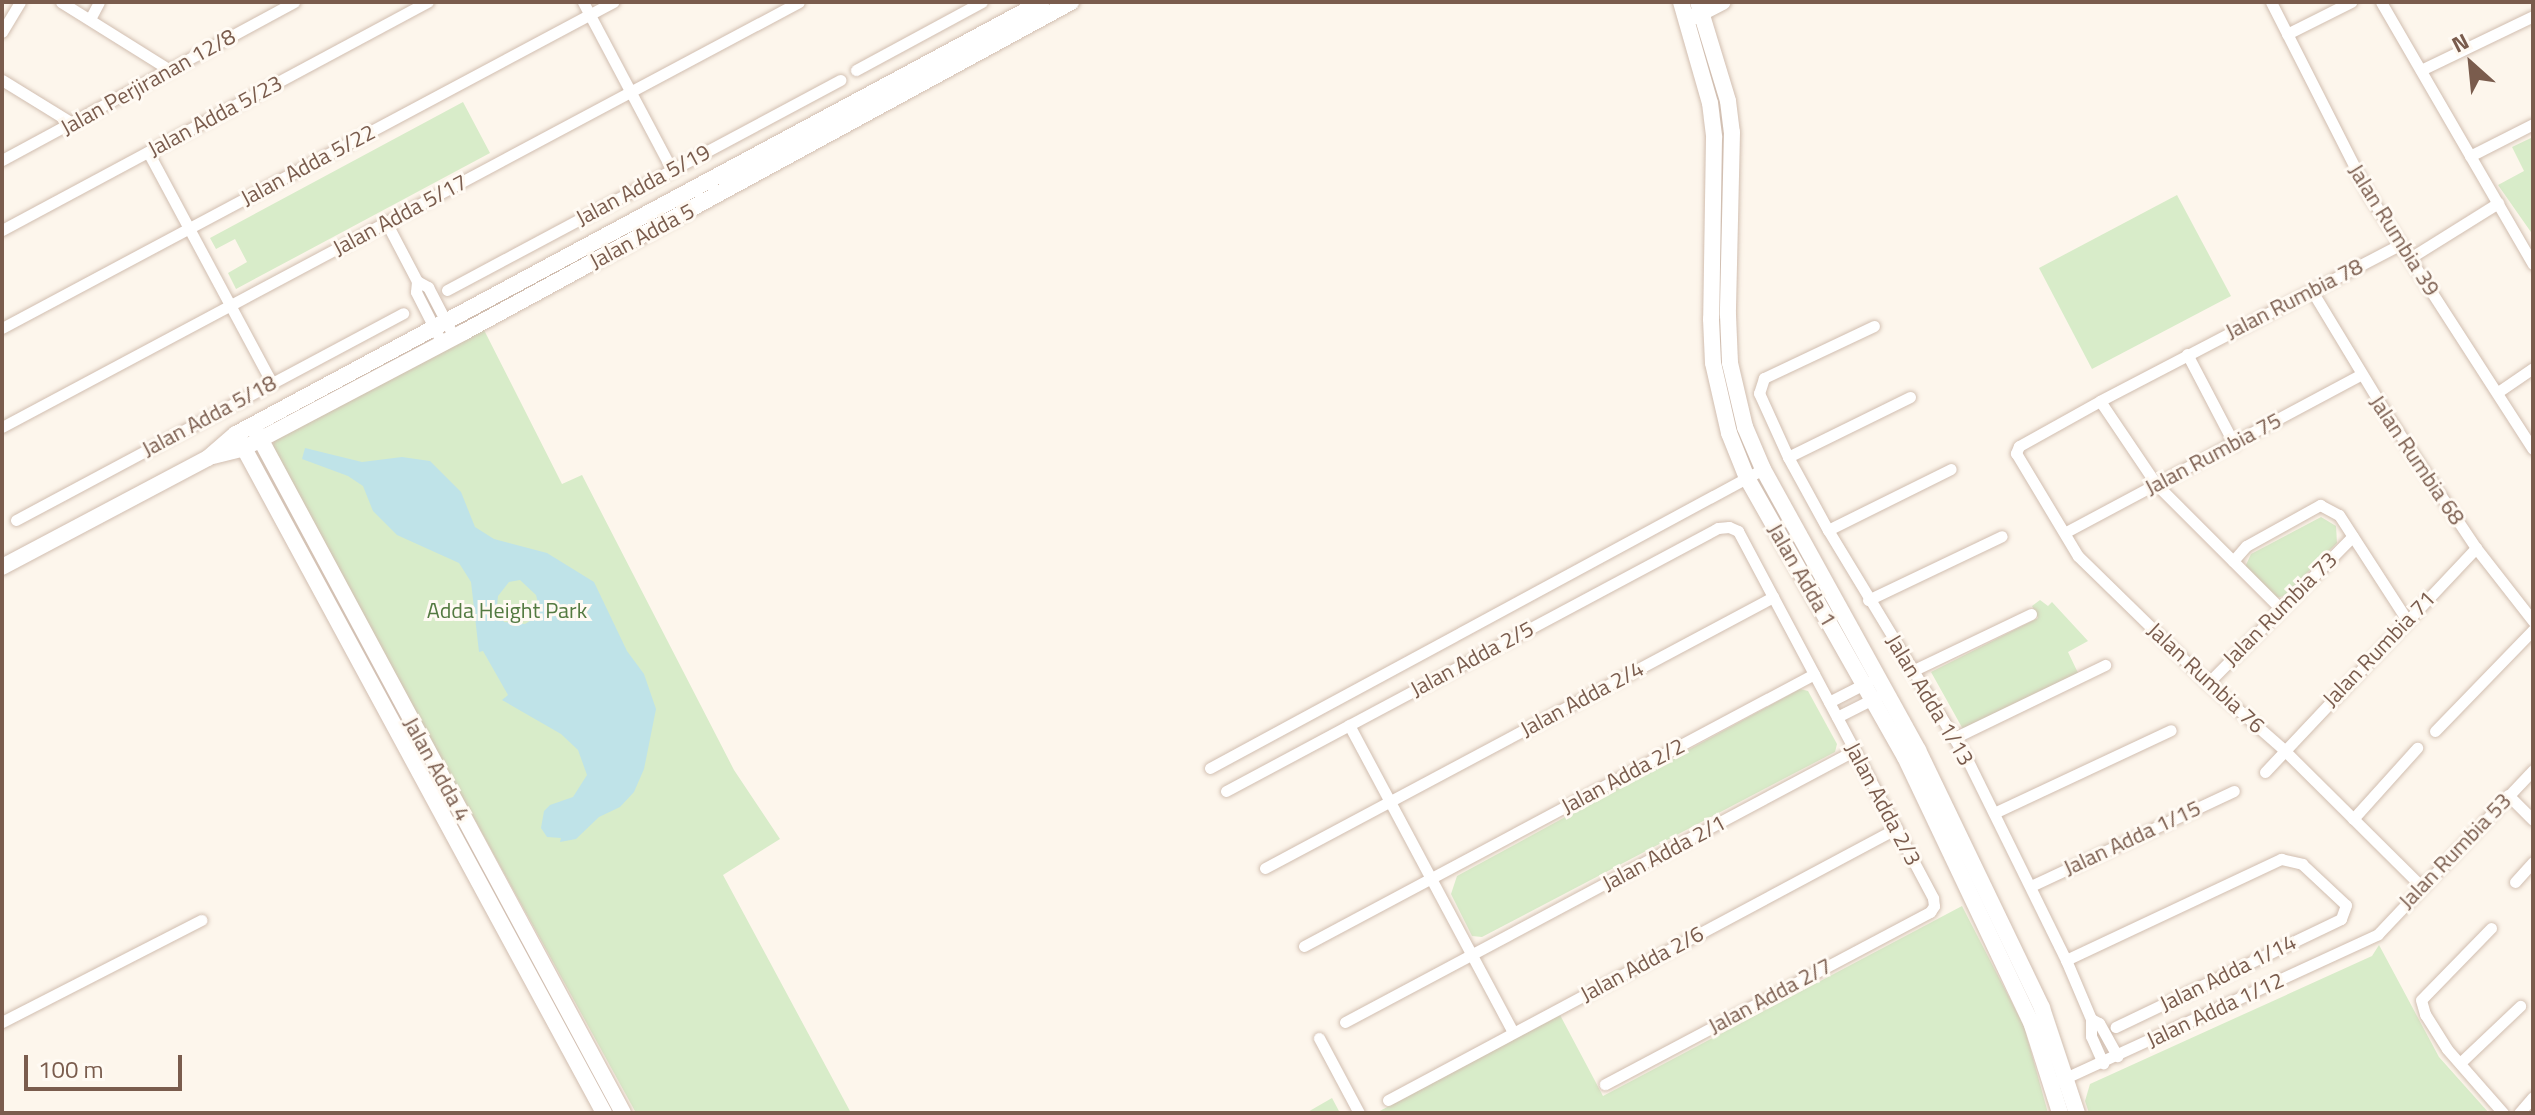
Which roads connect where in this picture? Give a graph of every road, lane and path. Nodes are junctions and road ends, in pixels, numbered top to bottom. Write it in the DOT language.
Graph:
graph roads {
  1 [pos="20,2"];
  2 [pos="61,2"];
  3 [pos="99,2"];
  4 [pos="294,2"];
  5 [pos="428,2"];
  6 [pos="583,2"];
  7 [pos="613,2"];
  8 [pos="799,2"];
  9 [pos="982,2"];
  10 [pos="1042,2"];
  11 [pos="1071,2"];
  12 [pos="1681,2"];
  13 [pos="1723,2"];
  14 [pos="2271,2"];
  15 [pos="2351,2"];
  16 [pos="2381,2"];
  17 [pos="275,6"];
  18 [pos="1696,11"];
  19 [pos="589,15"];
  20 [pos="2533,16"];
  21 [pos="90,19"];
  22 [pos="2,32"];
  23 [pos="2287,34"];
  24 [pos="170,70"];
  25 [pos="856,70"];
  26 [pos="2421,70"];
  27 [pos="2,80"];
  28 [pos="840,80"];
  29 [pos="631,92"];
  30 [pos="72,123"];
  31 [pos="2533,124"];
  32 [pos="809,137"];
  33 [pos="148,152"];
  34 [pos="2470,156"];
  35 [pos="2,160"];
  36 [pos="672,170"];
  37 [pos="2498,203"];
  38 [pos="386,222"];
  39 [pos="189,228"];
  40 [pos="2,230"];
  41 [pos="2401,244"];
  42 [pos="2529,246"];
  43 [pos="2410,258"];
  44 [pos="2533,264"];
  45 [pos="447,290"];
  46 [pos="2312,291"];
  47 [pos="230,305"];
  48 [pos="403,313"];
  49 [pos="1874,326"];
  50 [pos="2,328"];
  51 [pos="444,333"];
  52 [pos="2187,354"];
  53 [pos="2533,368"];
  54 [pos="2360,375"];
  55 [pos="272,383"];
  56 [pos="2498,392"];
  57 [pos="1910,397"];
  58 [pos="2100,401"];
  59 [pos="2,427"];
  60 [pos="256,432"];
  61 [pos="240,441"];
  62 [pos="2234,444"];
  63 [pos="2533,449"];
  64 [pos="2016,453"];
  65 [pos="1788,457"];
  66 [pos="1763,469"];
  67 [pos="1951,469"];
  68 [pos="1747,478"];
  69 [pos="2156,484"];
  70 [pos="16,520"];
  71 [pos="1828,530"];
  72 [pos="2066,532"];
  73 [pos="2002,536"];
  74 [pos="2353,536"];
  75 [pos="2476,548"];
  76 [pos="2233,561"];
  77 [pos="2,567"];
  78 [pos="1773,597"];
  79 [pos="1868,600"];
  80 [pos="2279,607"];
  81 [pos="2031,614"];
  82 [pos="2407,620"];
  83 [pos="2533,621"];
  84 [pos="2533,630"];
  85 [pos="2105,665"];
  86 [pos="1912,671"];
  87 [pos="1814,674"];
  88 [pos="1871,681"];
  89 [pos="2208,683"];
  90 [pos="1880,696"];
  91 [pos="1829,702"];
  92 [pos="1837,717"];
  93 [pos="1349,725"];
  94 [pos="2171,730"];
  95 [pos="2435,731"];
  96 [pos="1954,738"];
  97 [pos="2417,748"];
  98 [pos="2283,749"];
  99 [pos="1855,750"];
  100 [pos="1210,768"];
  101 [pos="2533,770"];
  102 [pos="2265,772"];
  103 [pos="1226,791"];
  104 [pos="2234,791"];
  105 [pos="2508,795"];
  106 [pos="1390,802"];
  107 [pos="1994,813"];
  108 [pos="2353,819"];
  109 [pos="2533,820"];
  110 [pos="1897,828"];
  111 [pos="2533,862"];
  112 [pos="1265,868"];
  113 [pos="1431,878"];
  114 [pos="2515,882"];
  115 [pos="2420,885"];
  116 [pos="2031,886"];
  117 [pos="1934,906"];
  118 [pos="201,920"];
  119 [pos="2491,928"];
  120 [pos="2378,934"];
  121 [pos="1304,946"];
  122 [pos="1472,956"];
  123 [pos="2066,960"];
  124 [pos="2520,1006"];
  125 [pos="2091,1019"];
  126 [pos="2,1022"];
  127 [pos="1345,1022"];
  128 [pos="2116,1027"];
  129 [pos="1513,1032"];
  130 [pos="1319,1038"];
  131 [pos="2117,1056"];
  132 [pos="2103,1063"];
  133 [pos="2460,1063"];
  134 [pos="2058,1081"];
  135 [pos="1605,1084"];
  136 [pos="2533,1097"];
  137 [pos="1388,1100"];
  138 [pos="2521,1112"];
  139 [pos="604,1113"];
  140 [pos="623,1113"];
  141 [pos="1359,1113"];
  142 [pos="2060,1113"];
  143 [pos="2077,1113"];
  144 [pos="2503,1113"];
  1 -- 22 [label="street"];
  2 -- 21 [label="street"];
  3 -- 21 [label="street"];
  4 -- 17 [label="street, Jalan Perjiranan 12/8"];
  5 -- 33 [label="street, Jalan Adda 5/23"];
  6 -- 19 [label="street"];
  7 -- 19 [label="street, Jalan Adda 5/22"];
  8 -- 29 [label="street, Jalan Adda 5/17"];
  9 -- 25 [label="street"];
  10 -- 32 [label="street, Jalan Adda 5"];
  11 -- 32 [label="street, Jalan Adda 5"];
  12 -- 18 [label="street, Jalan Adda 1"];
  13 -- 18 [label="street"];
  14 -- 23 [label="street, Jalan Rumbia 39"];
  15 -- 23 [label="street"];
  16 -- 26 [label="street"];
  17 -- 24 [label="street, Jalan Perjiranan 12/8"];
  18 -- 66 [label="street, Jalan Adda 1"];
  18 -- 68 [label="street, Jalan Adda 1"];
  19 -- 29 [label="street"];
  19 -- 39 [label="street, Jalan Adda 5/22"];
  20 -- 26 [label="street"];
  21 -- 24 [label="street"];
  23 -- 41 [label="street, Jalan Rumbia 39"];
  24 -- 30 [label="street, Jalan Perjiranan 12/8"];
  26 -- 34 [label="street"];
  27 -- 30 [label="street"];
  28 -- 36 [label="street, Jalan Adda 5/19"];
  29 -- 36 [label="street"];
  29 -- 38 [label="street, Jalan Adda 5/17"];
  30 -- 35 [label="street, Jalan Perjiranan 12/8"];
  31 -- 34 [label="street"];
  32 -- 51 [label="street, Jalan Adda 5"];
  33 -- 39 [label="street"];
  33 -- 40 [label="street, Jalan Adda 5/23"];
  34 -- 37 [label="street"];
  36 -- 45 [label="street, Jalan Adda 5/19"];
  37 -- 42 [label="street"];
  37 -- 43 [label="street"];
  38 -- 47 [label="street, Jalan Adda 5/17"];
  38 -- 51 [label="street"];
  39 -- 47 [label="street"];
  39 -- 50 [label="street, Jalan Adda 5/22"];
  41 -- 43 [label="street, Jalan Rumbia 39"];
  41 -- 46 [label="street, Jalan Rumbia 78"];
  42 -- 44 [label="street"];
  43 -- 56 [label="street, Jalan Rumbia 39"];
  46 -- 52 [label="street, Jalan Rumbia 78"];
  46 -- 54 [label="street, Jalan Rumbia 68"];
  47 -- 55 [label="street"];
  47 -- 59 [label="street, Jalan Adda 5/17"];
  48 -- 55 [label="street, Jalan Adda 5/18"];
  49 -- 65 [label="street, Jalan Adda 1/13"];
  51 -- 60 [label="street, Jalan Adda 5"];
  52 -- 58 [label="street, Jalan Rumbia 78"];
  52 -- 62 [label="street"];
  53 -- 56 [label="street"];
  54 -- 62 [label="street, Jalan Rumbia 75"];
  54 -- 75 [label="street, Jalan Rumbia 68"];
  55 -- 70 [label="street, Jalan Adda 5/18"];
  56 -- 63 [label="street, Jalan Rumbia 39"];
  57 -- 65 [label="street"];
  58 -- 64 [label="street, Jalan Rumbia 78"];
  58 -- 69 [label="street"];
  60 -- 61 [label="street, Jalan Adda 5"];
  60 -- 140 [label="street, Jalan Adda 4"];
  61 -- 77 [label="street, Jalan Adda 5"];
  61 -- 139 [label="street, Jalan Adda 4"];
  62 -- 69 [label="street, Jalan Rumbia 75"];
  64 -- 72 [label="street, Jalan Rumbia 76"];
  65 -- 71 [label="street, Jalan Adda 1/13"];
  66 -- 68 [label="street"];
  66 -- 88 [label="street, Jalan Adda 1"];
  67 -- 71 [label="street"];
  68 -- 88 [label="street, Jalan Adda 1"];
  68 -- 100 [label="street"];
  69 -- 72 [label="street, Jalan Rumbia 75"];
  69 -- 76 [label="street"];
  71 -- 79 [label="street, Jalan Adda 1/13"];
  72 -- 89 [label="street, Jalan Rumbia 76"];
  73 -- 79 [label="street"];
  74 -- 76 [label="street"];
  74 -- 80 [label="street, Jalan Rumbia 73"];
  74 -- 82 [label="street"];
  75 -- 82 [label="street, Jalan Rumbia 71"];
  75 -- 83 [label="street, Jalan Rumbia 68"];
  76 -- 80 [label="street"];
  78 -- 87 [label="street"];
  78 -- 93 [label="street, Jalan Adda 2/5"];
  78 -- 106 [label="street, Jalan Adda 2/4"];
  79 -- 86 [label="street, Jalan Adda 1/13"];
  80 -- 89 [label="street, Jalan Rumbia 73"];
  81 -- 86 [label="street"];
  82 -- 98 [label="street, Jalan Rumbia 71"];
  84 -- 95 [label="street"];
  85 -- 96 [label="street"];
  86 -- 96 [label="street, Jalan Adda 1/13"];
  87 -- 91 [label="street, Jalan Adda 2/3"];
  87 -- 113 [label="street, Jalan Adda 2/2"];
  88 -- 90 [label="street, Jalan Adda 1"];
  88 -- 91 [label="street"];
  89 -- 98 [label="street, Jalan Rumbia 76"];
  90 -- 92 [label="street"];
  90 -- 134 [label="street, Jalan Adda 1"];
  91 -- 92 [label="street, Jalan Adda 2/3"];
  92 -- 99 [label="street, Jalan Adda 2/3"];
  93 -- 103 [label="street, Jalan Adda 2/5"];
  93 -- 106 [label="street"];
  94 -- 107 [label="street"];
  96 -- 107 [label="street, Jalan Adda 1/13"];
  97 -- 108 [label="street"];
  98 -- 102 [label="street, Jalan Rumbia 71"];
  98 -- 108 [label="street, Jalan Rumbia 76"];
  99 -- 110 [label="street, Jalan Adda 2/3"];
  99 -- 122 [label="street, Jalan Adda 2/1"];
  101 -- 105 [label="street, Jalan Rumbia 53"];
  104 -- 116 [label="street, Jalan Adda 1/15"];
  105 -- 109 [label="street"];
  105 -- 115 [label="street, Jalan Rumbia 53"];
  106 -- 112 [label="street, Jalan Adda 2/4"];
  106 -- 113 [label="street"];
  107 -- 116 [label="street, Jalan Adda 1/13"];
  108 -- 115 [label="street, Jalan Rumbia 76"];
  110 -- 117 [label="street, Jalan Adda 2/3"];
  110 -- 129 [label="street, Jalan Adda 2/6"];
  111 -- 114 [label="street"];
  113 -- 121 [label="street, Jalan Adda 2/2"];
  113 -- 122 [label="street"];
  115 -- 120 [label="street, Jalan Rumbia 53"];
  116 -- 123 [label="street, Jalan Adda 1/13"];
  117 -- 135 [label="street, Jalan Adda 2/7"];
  118 -- 126 [label="street"];
  119 -- 133 [label="street"];
  120 -- 131 [label="street, Jalan Adda 1/12"];
  122 -- 127 [label="street, Jalan Adda 2/1"];
  122 -- 129 [label="street"];
  123 -- 125 [label="street, Jalan Adda 1/13"];
  123 -- 128 [label="street, Jalan Adda 1/14"];
  124 -- 133 [label="street"];
  125 -- 131 [label="street"];
  125 -- 132 [label="street"];
  129 -- 137 [label="street, Jalan Adda 2/6"];
  130 -- 141 [label="street"];
  131 -- 132 [label="street, Jalan Adda 1/12"];
  132 -- 134 [label="street, Jalan Adda 1/12"];
  133 -- 144 [label="street"];
  134 -- 142 [label="street, Jalan Adda 1"];
  134 -- 143 [label="street, Jalan Adda 1"];
  136 -- 138 [label="street"];
}
